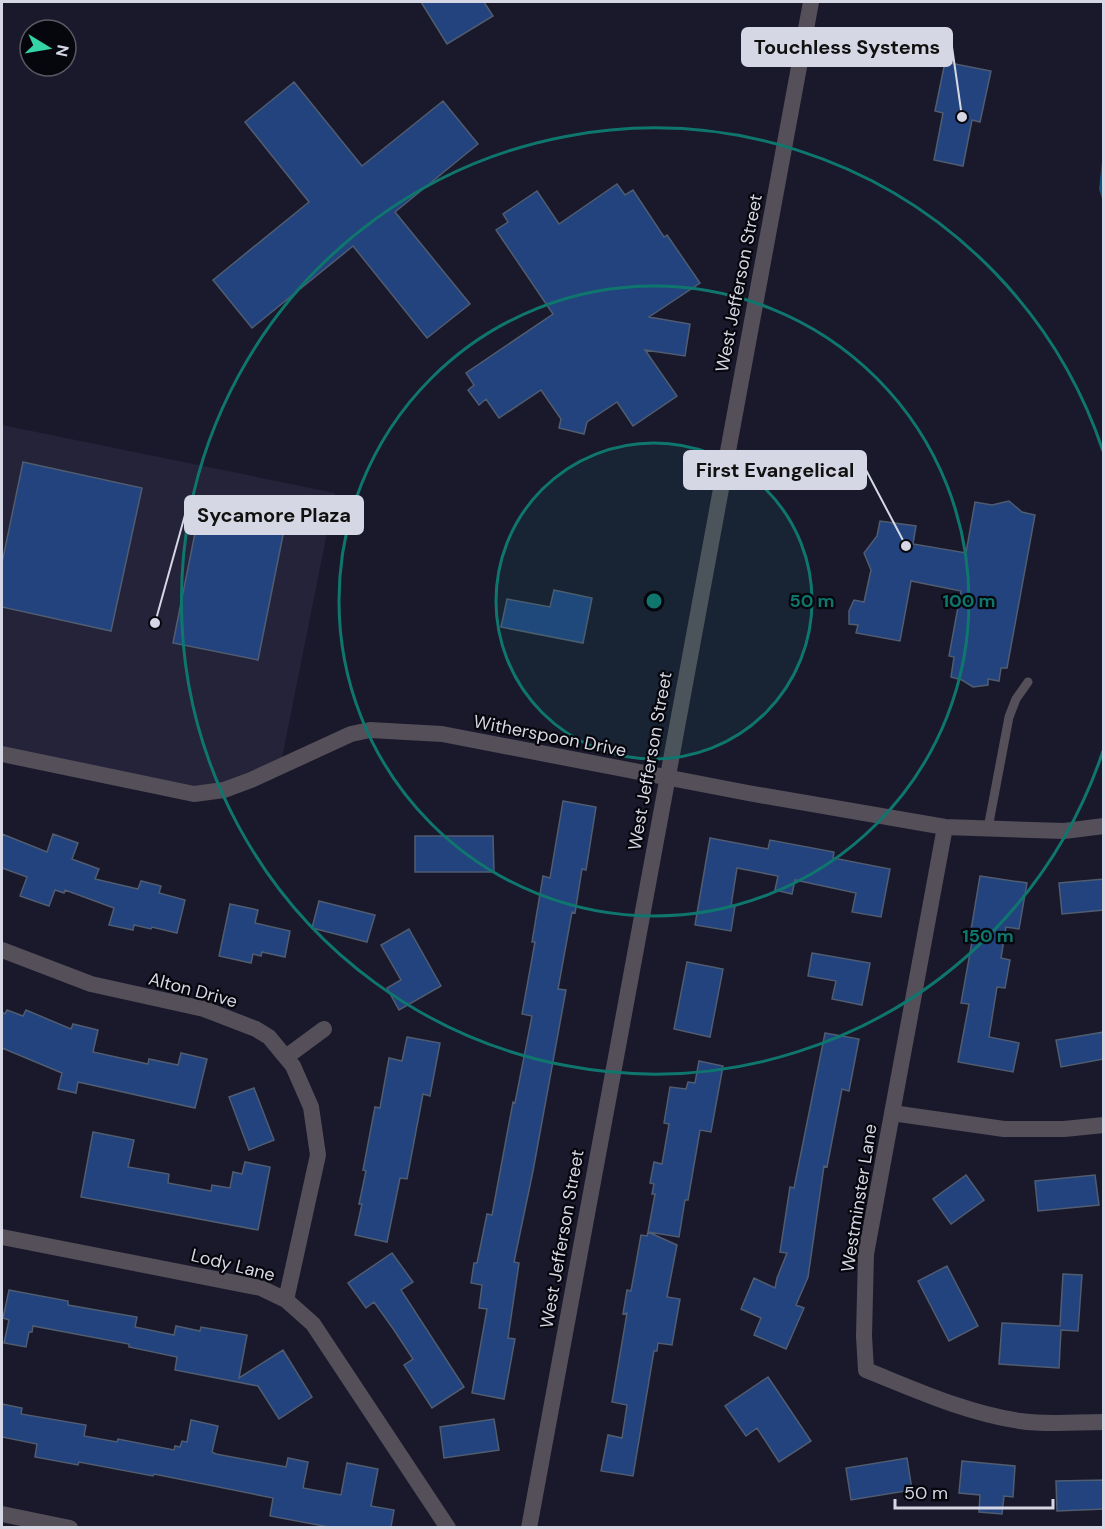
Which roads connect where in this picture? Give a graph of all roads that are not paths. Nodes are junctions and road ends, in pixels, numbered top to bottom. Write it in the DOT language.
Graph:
graph roads {
  1 [pos="811,2"];
  2 [pos="1028,682"];
  3 [pos="2,754"];
  4 [pos="667,778"];
  5 [pos="1104,826"];
  6 [pos="945,827"];
  7 [pos="988,828"];
  8 [pos="2,950"];
  9 [pos="324,1029"];
  10 [pos="286,1057"];
  11 [pos="891,1113"];
  12 [pos="1104,1125"];
  13 [pos="2,1237"];
  14 [pos="286,1300"];
  15 [pos="1104,1422"];
  16 [pos="2,1514"];
  17 [pos="70,1527"];
  18 [pos="448,1527"];
  19 [pos="529,1527"];
  1 -- 4 [label="street, West Jefferson Street"];
  2 -- 7 [label="lane"];
  3 -- 4 [label="street, Witherspoon Drive"];
  4 -- 6 [label="street, Witherspoon Drive"];
  4 -- 19 [label="street, West Jefferson Street"];
  5 -- 7 [label="street, Witherspoon Drive"];
  6 -- 7 [label="street, Witherspoon Drive"];
  6 -- 11 [label="street, Westminster Lane"];
  8 -- 10 [label="street, Alton Drive"];
  9 -- 10 [label="street"];
  10 -- 14 [label="street, Alton Drive"];
  11 -- 12 [label="street"];
  11 -- 15 [label="street, Westminster Lane"];
  13 -- 14 [label="street, Lody Lane"];
  14 -- 18 [label="street, Lody Lane"];
  16 -- 17 [label="street"];
}
